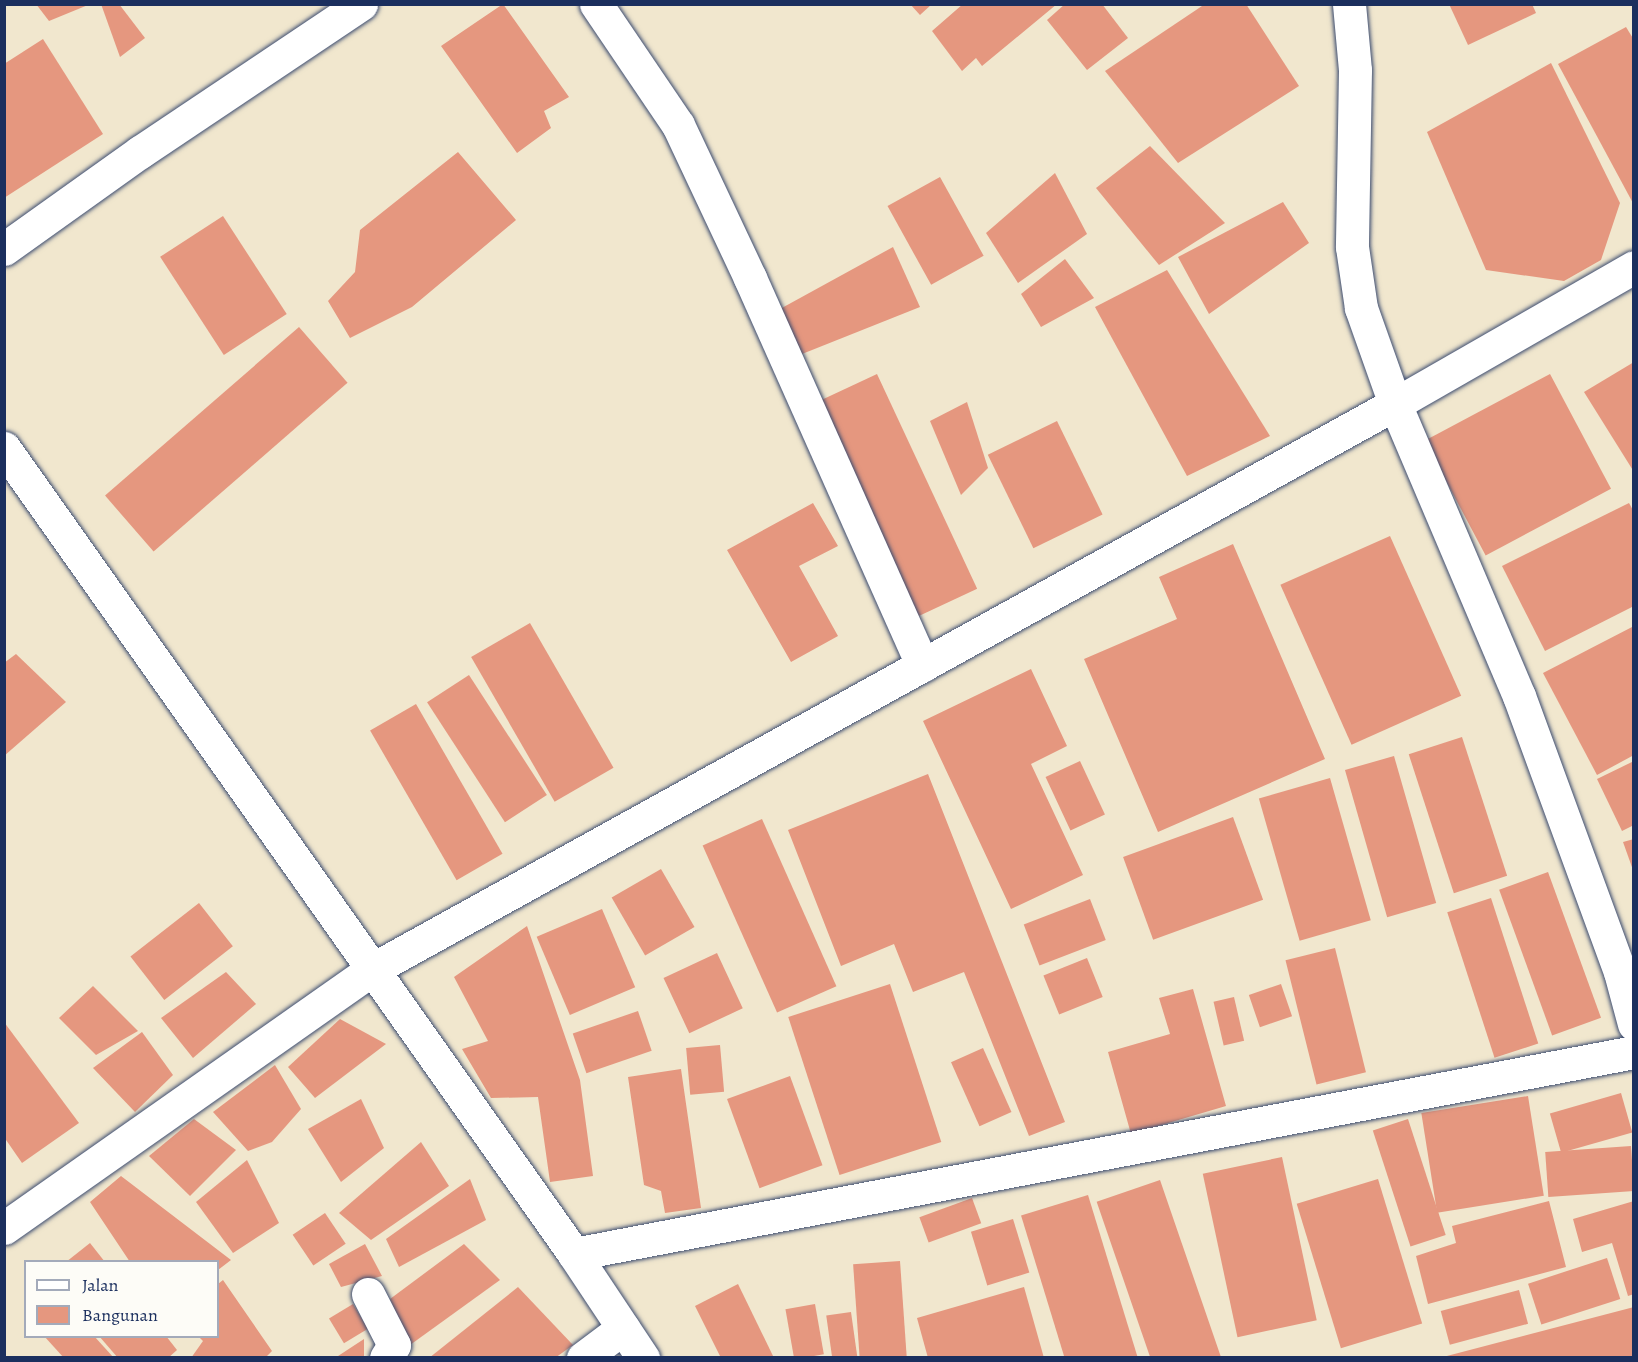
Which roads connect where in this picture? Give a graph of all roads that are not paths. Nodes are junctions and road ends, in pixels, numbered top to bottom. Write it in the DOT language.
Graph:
graph roads {
  1 [pos="361,4"];
  2 [pos="596,4"];
  3 [pos="1349,4"];
  4 [pos="4,249"];
  5 [pos="1634,267"];
  6 [pos="1395,404"];
  7 [pos="4,448"];
  8 [pos="922,665"];
  9 [pos="374,969"];
  10 [pos="1634,1024"];
  11 [pos="1634,1052"];
  12 [pos="4,1228"];
  13 [pos="574,1254"];
  14 [pos="368,1294"];
  15 [pos="623,1328"];
  16 [pos="386,1358"];
  17 [pos="583,1358"];
  18 [pos="643,1358"];
  1 -- 4 [label="main road"];
  2 -- 8 [label="main road"];
  3 -- 6 [label="main road"];
  5 -- 6 [label="main road"];
  6 -- 8 [label="main road"];
  6 -- 10 [label="main road"];
  7 -- 9 [label="main road"];
  8 -- 9 [label="main road"];
  9 -- 12 [label="main road"];
  9 -- 13 [label="main road"];
  11 -- 13 [label="main road"];
  13 -- 15 [label="main road"];
  14 -- 16 [label="main road"];
  15 -- 17 [label="main road"];
  15 -- 18 [label="main road"];
}
